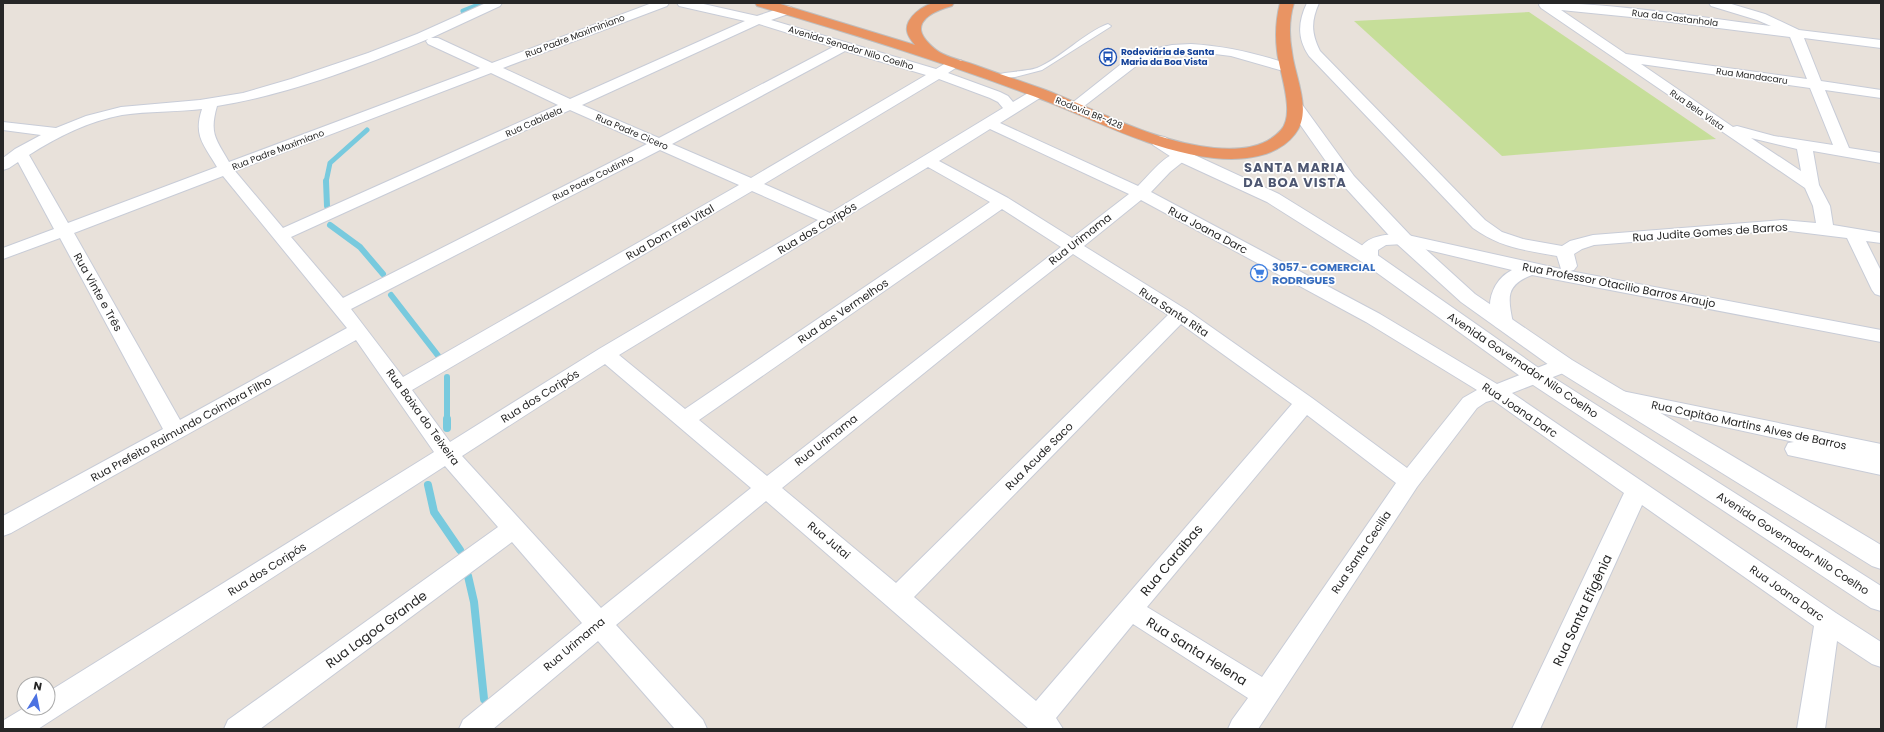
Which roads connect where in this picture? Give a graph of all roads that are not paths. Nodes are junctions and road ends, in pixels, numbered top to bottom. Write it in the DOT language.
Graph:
graph roads {
  1 [pos="496,3"];
  2 [pos="661,3"];
  3 [pos="683,3"];
  4 [pos="762,3"];
  5 [pos="947,3"];
  6 [pos="1313,3"];
  7 [pos="1715,3"];
  8 [pos="1538,4"];
  9 [pos="1284,6"];
  10 [pos="787,10"];
  11 [pos="758,20"];
  12 [pos="1108,26"];
  13 [pos="1795,33"];
  14 [pos="432,41"];
  15 [pos="1881,44"];
  16 [pos="844,46"];
  17 [pos="935,55"];
  18 [pos="1622,57"];
  19 [pos="956,63"];
  20 [pos="492,68"];
  21 [pos="1287,68"];
  22 [pos="937,74"];
  23 [pos="993,77"];
  24 [pos="1816,85"];
  25 [pos="1038,93"];
  26 [pos="1881,94"];
  27 [pos="211,104"];
  28 [pos="570,105"];
  29 [pos="1295,106"];
  30 [pos="1074,107"];
  31 [pos="1012,109"];
  32 [pos="989,123"];
  33 [pos="1715,123"];
  34 [pos="3,126"];
  35 [pos="59,133"];
  36 [pos="1159,141"];
  37 [pos="660,144"];
  38 [pos="1804,146"];
  39 [pos="20,152"];
  40 [pos="1843,152"];
  41 [pos="1182,156"];
  42 [pos="1881,158"];
  43 [pos="928,161"];
  44 [pos="3,165"];
  45 [pos="226,170"];
  46 [pos="751,185"];
  47 [pos="1811,185"];
  48 [pos="1140,193"];
  49 [pos="1002,202"];
  50 [pos="831,220"];
  51 [pos="1825,229"];
  52 [pos="63,230"];
  53 [pos="1854,234"];
  54 [pos="281,235"];
  55 [pos="1881,238"];
  56 [pos="1403,239"];
  57 [pos="1071,246"];
  58 [pos="1565,252"];
  59 [pos="3,254"];
  60 [pos="1370,258"];
  61 [pos="1531,269"];
  62 [pos="1570,275"];
  63 [pos="1881,290"];
  64 [pos="340,308"];
  65 [pos="1180,314"];
  66 [pos="1503,323"];
  67 [pos="359,330"];
  68 [pos="1881,336"];
  69 [pos="606,354"];
  70 [pos="1564,365"];
  71 [pos="1535,376"];
  72 [pos="401,387"];
  73 [pos="1496,392"];
  74 [pos="1616,397"];
  75 [pos="1305,403"];
  76 [pos="1647,416"];
  77 [pos="684,420"];
  78 [pos="176,432"];
  79 [pos="1881,452"];
  80 [pos="448,455"];
  81 [pos="1881,467"];
  82 [pos="1409,481"];
  83 [pos="766,488"];
  84 [pos="1637,490"];
  85 [pos="3,527"];
  86 [pos="514,528"];
  87 [pos="1881,558"];
  88 [pos="897,598"];
  89 [pos="1881,600"];
  90 [pos="1130,609"];
  91 [pos="1827,621"];
  92 [pos="599,623"];
  93 [pos="1881,656"];
  94 [pos="1264,694"];
  95 [pos="56,703"];
  96 [pos="35,716"];
  97 [pos="1044,724"];
  98 [pos="1247,727"];
  99 [pos="14,729"];
  100 [pos="238,729"];
  101 [pos="473,729"];
  102 [pos="694,729"];
  103 [pos="1526,729"];
  104 [pos="1811,729"];
  1 -- 27 [label="street"];
  2 -- 20 [label="street, Rua Padre Maximiniano"];
  3 -- 11 [label="street, Avenida Senador Nilo Coelho"];
  4 -- 10 [label="highway, Rodovia BR-428"];
  5 -- 17 [label="highway"];
  6 -- 58 [label="street"];
  7 -- 13 [label="street, Rua da Castanhola"];
  8 -- 13 [label="street, Rua da Castanhola"];
  8 -- 18 [label="street, Rua Bela Vista"];
  9 -- 21 [label="highway, Rodovia BR-428"];
  10 -- 11 [label="street, Rua Cabidela"];
  10 -- 17 [label="highway, Rodovia BR-428"];
  11 -- 16 [label="street, Avenida Senador Nilo Coelho"];
  11 -- 28 [label="street, Rua Cabidela"];
  12 -- 23 [label="lane"];
  13 -- 15 [label="street, Rua da Castanhola"];
  13 -- 24 [label="street"];
  14 -- 20 [label="street, Rua Padre Cicero"];
  16 -- 22 [label="street, Avenida Senador Nilo Coelho"];
  16 -- 37 [label="street, Rua Padre Coutinho"];
  17 -- 19 [label="highway, Rodovia BR-428"];
  18 -- 24 [label="street, Rua Mandacaru"];
  18 -- 33 [label="street, Rua Bela Vista"];
  19 -- 22 [label="street, Rua Dom Frei Vital"];
  19 -- 23 [label="highway, Rodovia BR-428"];
  20 -- 28 [label="street, Rua Padre Cicero"];
  20 -- 45 [label="street, Rua Padre Maximiano"];
  21 -- 29 [label="highway, Rodovia BR-428"];
  21 -- 30 [label="street"];
  22 -- 31 [label="street, Avenida Senador Nilo Coelho"];
  22 -- 46 [label="street, Rua Dom Frei Vital"];
  23 -- 25 [label="highway, Rodovia BR-428"];
  24 -- 26 [label="street, Rua Mandacaru"];
  24 -- 40 [label="street"];
  25 -- 30 [label="highway, Rodovia BR-428"];
  25 -- 31 [label="street, Rua dos Coripós"];
  27 -- 35 [label="street"];
  27 -- 45 [label="street, Rua Baixa do Teixeira"];
  28 -- 37 [label="street, Rua Padre Cicero"];
  28 -- 54 [label="street, Rua Cabidela"];
  29 -- 36 [label="highway, Rodovia BR-428"];
  29 -- 56 [label="main road, Avenida Governador Nilo Coelho"];
  30 -- 36 [label="highway, Rodovia BR-428"];
  31 -- 32 [label="street, Rua dos Coripós"];
  32 -- 43 [label="street, Rua dos Coripós"];
  32 -- 48 [label="street"];
  33 -- 38 [label="street"];
  33 -- 47 [label="street, Rua Bela Vista"];
  34 -- 35 [label="street"];
  35 -- 39 [label="street"];
  36 -- 41 [label="main road, Avenida Governador Nilo Coelho"];
  37 -- 46 [label="street, Rua Padre Cicero"];
  37 -- 64 [label="street, Rua Padre Coutinho"];
  38 -- 40 [label="street"];
  38 -- 47 [label="street"];
  39 -- 44 [label="street"];
  39 -- 52 [label="street, Rua Vinte e Três"];
  40 -- 42 [label="street"];
  41 -- 48 [label="street, Rua Urimama"];
  41 -- 60 [label="main road, Avenida Governador Nilo Coelho"];
  43 -- 49 [label="street, Rua Santa Rita"];
  43 -- 50 [label="street, Rua dos Coripós"];
  45 -- 52 [label="street, Rua Padre Maximiano"];
  45 -- 54 [label="street, Rua Baixa do Teixeira"];
  46 -- 50 [label="street, Rua Padre Cicero"];
  46 -- 72 [label="street, Rua Dom Frei Vital"];
  47 -- 51 [label="street, Rua Bela Vista"];
  48 -- 57 [label="street, Rua Urimama"];
  48 -- 73 [label="street, Rua Joana Darc"];
  49 -- 57 [label="street, Rua Santa Rita"];
  49 -- 77 [label="street, Rua dos Vermelhos"];
  50 -- 69 [label="street, Rua dos Coripós"];
  51 -- 53 [label="street, Rua Judite Gomes de Barros"];
  51 -- 58 [label="street, Rua Judite Gomes de Barros"];
  52 -- 59 [label="street, Rua Padre Maximiano"];
  52 -- 78 [label="street, Rua Vinte e Três"];
  53 -- 55 [label="street, Rua Judite Gomes de Barros"];
  53 -- 63 [label="street"];
  54 -- 64 [label="street, Rua Baixa do Teixeira"];
  56 -- 60 [label="street, Rua Professor Otacilio Barros Araujo"];
  56 -- 61 [label="street, Rua Professor Otacilio Barros Araujo"];
  56 -- 66 [label="main road, Avenida Governador Nilo Coelho"];
  57 -- 65 [label="street, Rua Santa Rita"];
  57 -- 83 [label="street, Rua Urimama"];
  58 -- 62 [label="street"];
  60 -- 71 [label="main road, Avenida Governador Nilo Coelho"];
  61 -- 62 [label="street, Rua Professor Otacilio Barros Araujo"];
  61 -- 66 [label="street"];
  62 -- 68 [label="street, Rua Professor Otacilio Barros Araujo"];
  64 -- 67 [label="street, Rua Baixa do Teixeira"];
  65 -- 75 [label="street, Rua Santa Rita"];
  65 -- 88 [label="street, Rua Acude Saco"];
  66 -- 70 [label="main road, Avenida Governador Nilo Coelho"];
  67 -- 72 [label="street, Rua Baixa do Teixeira"];
  67 -- 78 [label="street, Rua Prefeito Raimundo Coimbra Filho"];
  69 -- 77 [label="street, Rua Jutai"];
  69 -- 80 [label="street, Rua dos Coripós"];
  70 -- 71 [label="street, Rua Santa Cecilia"];
  70 -- 74 [label="main road, Avenida Governador Nilo Coelho"];
  71 -- 73 [label="street, Rua Santa Cecilia"];
  71 -- 89 [label="main road, Avenida Governador Nilo Coelho"];
  72 -- 80 [label="street, Rua Baixa do Teixeira"];
  73 -- 82 [label="street, Rua Santa Cecilia"];
  73 -- 84 [label="street, Rua Joana Darc"];
  74 -- 76 [label="main road, Avenida Governador Nilo Coelho"];
  74 -- 79 [label="street, Rua Capitão Martins Alves de Barros"];
  75 -- 82 [label="street, Rua Santa Rita"];
  75 -- 90 [label="street, Rua Caraibas"];
  76 -- 81 [label="street, Rua Capitão Martins Alves de Barros"];
  76 -- 87 [label="main road, Avenida Governador Nilo Coelho"];
  77 -- 83 [label="street, Rua Jutai"];
  78 -- 85 [label="street, Rua Prefeito Raimundo Coimbra Filho"];
  80 -- 86 [label="street, Rua Baixa do Teixeira"];
  80 -- 95 [label="street, Rua dos Coripós"];
  82 -- 94 [label="street, Rua Santa Cecilia"];
  83 -- 88 [label="street, Rua Jutai"];
  83 -- 92 [label="street, Rua Urimama"];
  84 -- 91 [label="street, Rua Joana Darc"];
  84 -- 103 [label="street, Rua Santa Efigênia"];
  86 -- 92 [label="street, Rua Baixa do Teixeira"];
  86 -- 100 [label="street, Rua Lagoa Grande"];
  88 -- 97 [label="street, Rua Jutai"];
  90 -- 94 [label="street, Rua Santa Helena"];
  90 -- 97 [label="street, Rua Caraibas"];
  91 -- 93 [label="street, Rua Joana Darc"];
  91 -- 104 [label="street"];
  92 -- 101 [label="street, Rua Urimama"];
  92 -- 102 [label="street, Rua Baixa do Teixeira"];
  94 -- 98 [label="street, Rua Santa Cecilia"];
  96 -- 99 [label="street, Rua dos Coripós"];
}
